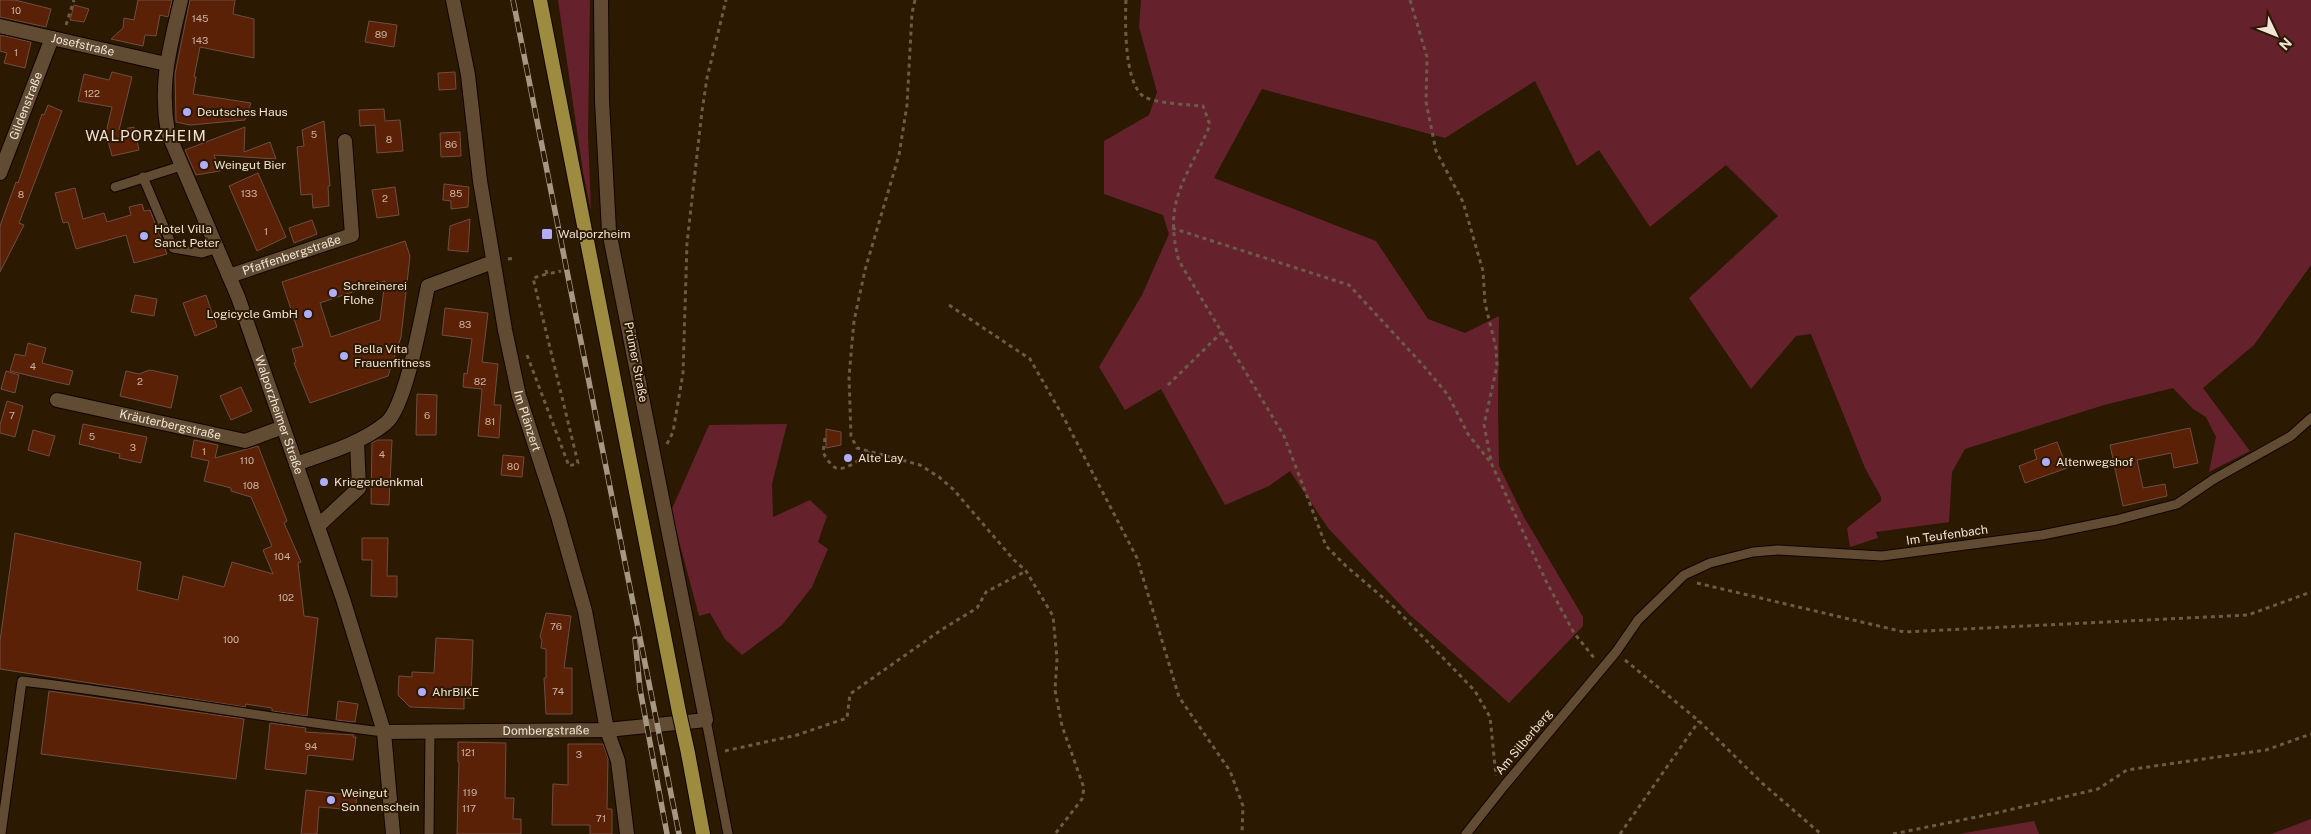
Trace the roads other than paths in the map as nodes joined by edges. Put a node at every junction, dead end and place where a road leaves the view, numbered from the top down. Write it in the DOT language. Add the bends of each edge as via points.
graph roads {
  1 [pos="181,0"];
  2 [pos="453,0"];
  3 [pos="540,0"];
  4 [pos="601,0"];
  5 [pos="0,26"];
  6 [pos="57,39"];
  7 [pos="166,64"];
  8 [pos="345,141"];
  9 [pos="181,166"];
  10 [pos="0,173"];
  11 [pos="143,177"];
  12 [pos="115,187"];
  13 [pos="217,248"];
  14 [pos="493,262"];
  15 [pos="229,276"];
  16 [pos="57,400"];
  17 [pos="2311,418"];
  18 [pos="284,427"];
  19 [pos="357,442"];
  20 [pos="296,464"];
  21 [pos="318,526"];
  22 [pos="1604,667"];
  23 [pos="706,720"];
  24 [pos="607,730"];
  25 [pos="384,732"];
  26 [pos="430,732"];
  27 [pos="1,834"];
  28 [pos="393,834"];
  29 [pos="429,834"];
  30 [pos="627,834"];
  31 [pos="703,834"];
  32 [pos="728,834"];
  33 [pos="1466,834"];
  1 -- 7 [label="street, Walporzheimer Straße"];
  2 -- 14 [label="street, Im Plänzert" via="468,76"];
  3 -- 31 [label="main road, bridge"];
  4 -- 23 [label="street, Prümer Straße" via="609,231"];
  5 -- 6 [label="street, Josefstraße"];
  6 -- 7 [label="street, Josefstraße"];
  6 -- 10 [label="street, Gildenstraße"];
  7 -- 9 [label="street, Walporzheimer Straße" via="163,107 168,133"];
  8 -- 15 [label="street, Pfaffenbergstraße" via="352,235"];
  9 -- 11 [label="lane"];
  9 -- 13 [label="street, Walporzheimer Straße"];
  11 -- 12 [label="lane"];
  11 -- 13 [label="lane" via="173,248 202,253"];
  13 -- 15 [label="street, Walporzheimer Straße"];
  14 -- 19 [label="street" via="428,286 400,402 388,422"];
  14 -- 24 [label="street, Im Plänzert" via="519,396 585,611"];
  15 -- 18 [label="street, Walporzheimer Straße"];
  16 -- 18 [label="street, Kräuterbergstraße" via="245,440"];
  17 -- 22 [label="lane, Im Teufenbach" via="2291,436 2214,479 2177,504 2116,520 2042,535 1882,556 1778,550 1753,552 1710,563 1684,576 1638,620"];
  18 -- 20 [label="street, Walporzheimer Straße"];
  19 -- 20 [label="street"];
  19 -- 21 [label="street" via="359,488"];
  20 -- 21 [label="street, Walporzheimer Straße"];
  21 -- 25 [label="street, Walporzheimer Straße"];
  22 -- 33 [label="lane, Am Silberberg"];
  23 -- 24 [label="street, Dombergstraße"];
  23 -- 32 [label="lane"];
  24 -- 26 [label="street, Dombergstraße"];
  24 -- 30 [label="street, Im Plänzert" via="618,761"];
  25 -- 26 [label="street, Dombergstraße"];
  25 -- 27 [label="lane" via="113,691 22,681"];
  25 -- 28 [label="street, Walporzheimer Straße"];
  26 -- 29 [label="lane"];
}
